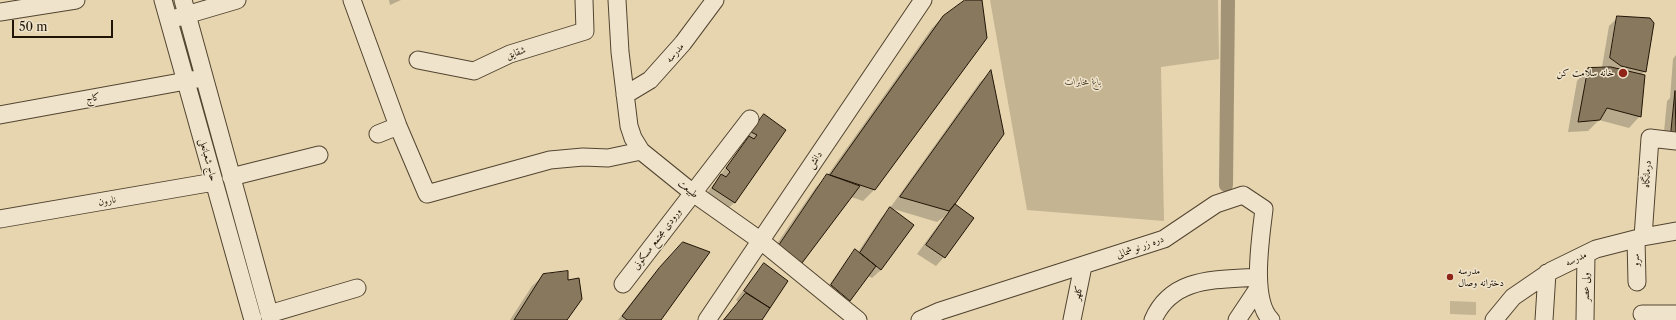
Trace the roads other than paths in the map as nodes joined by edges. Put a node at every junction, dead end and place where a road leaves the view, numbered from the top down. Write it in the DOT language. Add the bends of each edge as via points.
graph roads {
  1 [pos="76,0"];
  2 [pos="163,0"];
  3 [pos="237,0"];
  4 [pos="352,0"];
  5 [pos="584,0"];
  6 [pos="617,0"];
  7 [pos="715,0"];
  8 [pos="924,0"];
  9 [pos="185,7"];
  10 [pos="0,12"];
  11 [pos="169,20"];
  12 [pos="418,60"];
  13 [pos="204,77"];
  14 [pos="187,81"];
  15 [pos="625,95"];
  16 [pos="0,115"];
  17 [pos="750,119"];
  18 [pos="398,126"];
  19 [pos="378,134"];
  20 [pos="1676,141"];
  21 [pos="641,151"];
  22 [pos="319,155"];
  23 [pos="231,177"];
  24 [pos="214,182"];
  25 [pos="693,193"];
  26 [pos="0,219"];
  27 [pos="1676,231"];
  28 [pos="1639,238"];
  29 [pos="761,241"];
  30 [pos="1586,254"];
  31 [pos="1084,266"];
  32 [pos="1547,273"];
  33 [pos="1258,282"];
  34 [pos="1637,282"];
  35 [pos="623,284"];
  36 [pos="356,288"];
  37 [pos="1642,314"];
  38 [pos="1676,314"];
  39 [pos="270,317"];
  40 [pos="252,320"];
  41 [pos="707,320"];
  42 [pos="858,320"];
  43 [pos="920,320"];
  44 [pos="1072,320"];
  45 [pos="1153,320"];
  46 [pos="1237,320"];
  47 [pos="1271,320"];
  48 [pos="1494,320"];
  49 [pos="1544,320"];
  50 [pos="1586,320"];
  1 -- 10 [label="street"];
  2 -- 11 [label="street, حاج شعبانعلی"];
  3 -- 9 [label="street"];
  4 -- 18 [label="street"];
  5 -- 12 [label="street, شقایق" via="585,31 510,54 474,71"];
  6 -- 15 [label="street, طبیعت"];
  7 -- 15 [label="street, مدرسه" via="683,43 650,80"];
  8 -- 29 [label="street, دانش"];
  9 -- 11 [label="street"];
  9 -- 13 [label="street, حاج شعبانعلی"];
  11 -- 14 [label="street, حاج شعبانعلی"];
  13 -- 14 [label="street, کاج"];
  13 -- 23 [label="street, حاج شعبانعلی"];
  14 -- 16 [label="street, کاج"];
  14 -- 24 [label="street, حاج شعبانعلی"];
  15 -- 21 [label="street, طبیعت" via="632,138"];
  17 -- 25 [label="street, ورودی مجتمع مسکونی"];
  18 -- 19 [label="street"];
  18 -- 21 [label="street" via="427,194 550,160 608,158"];
  20 -- 28 [label="street, درمانگاه" via="1650,138"];
  21 -- 25 [label="street, طبیعت"];
  22 -- 23 [label="street"];
  23 -- 39 [label="street, حاج شعبانعلی"];
  24 -- 26 [label="street, نارون"];
  24 -- 40 [label="street, حاج شعبانعلی"];
  25 -- 29 [label="street, طبیعت"];
  25 -- 35 [label="street, ورودی مجتمع مسکونی"];
  27 -- 28 [label="street, مدرسه"];
  28 -- 30 [label="street, مدرسه"];
  28 -- 34 [label="street, سرو"];
  29 -- 41 [label="street, دانش"];
  29 -- 42 [label="street, طبیعت"];
  30 -- 32 [label="street, مدرسه"];
  30 -- 50 [label="street, ولی عصر"];
  31 -- 33 [label="street, دره زر نو شمالی" via="1164,239 1216,204 1243,195 1264,209 1258,255"];
  31 -- 43 [label="street, دره زر نو شمالی" via="940,311"];
  31 -- 44 [label="street, کلهر"];
  32 -- 48 [label="street, مدرسه" via="1513,297"];
  32 -- 49 [label="street"];
  33 -- 45 [label="street" via="1205,280 1180,288 1158,307"];
  33 -- 46 [label="street"];
  33 -- 47 [label="street, دره زر نو شمالی" via="1267,316"];
  36 -- 39 [label="street"];
  37 -- 38 [label="street"];
}
